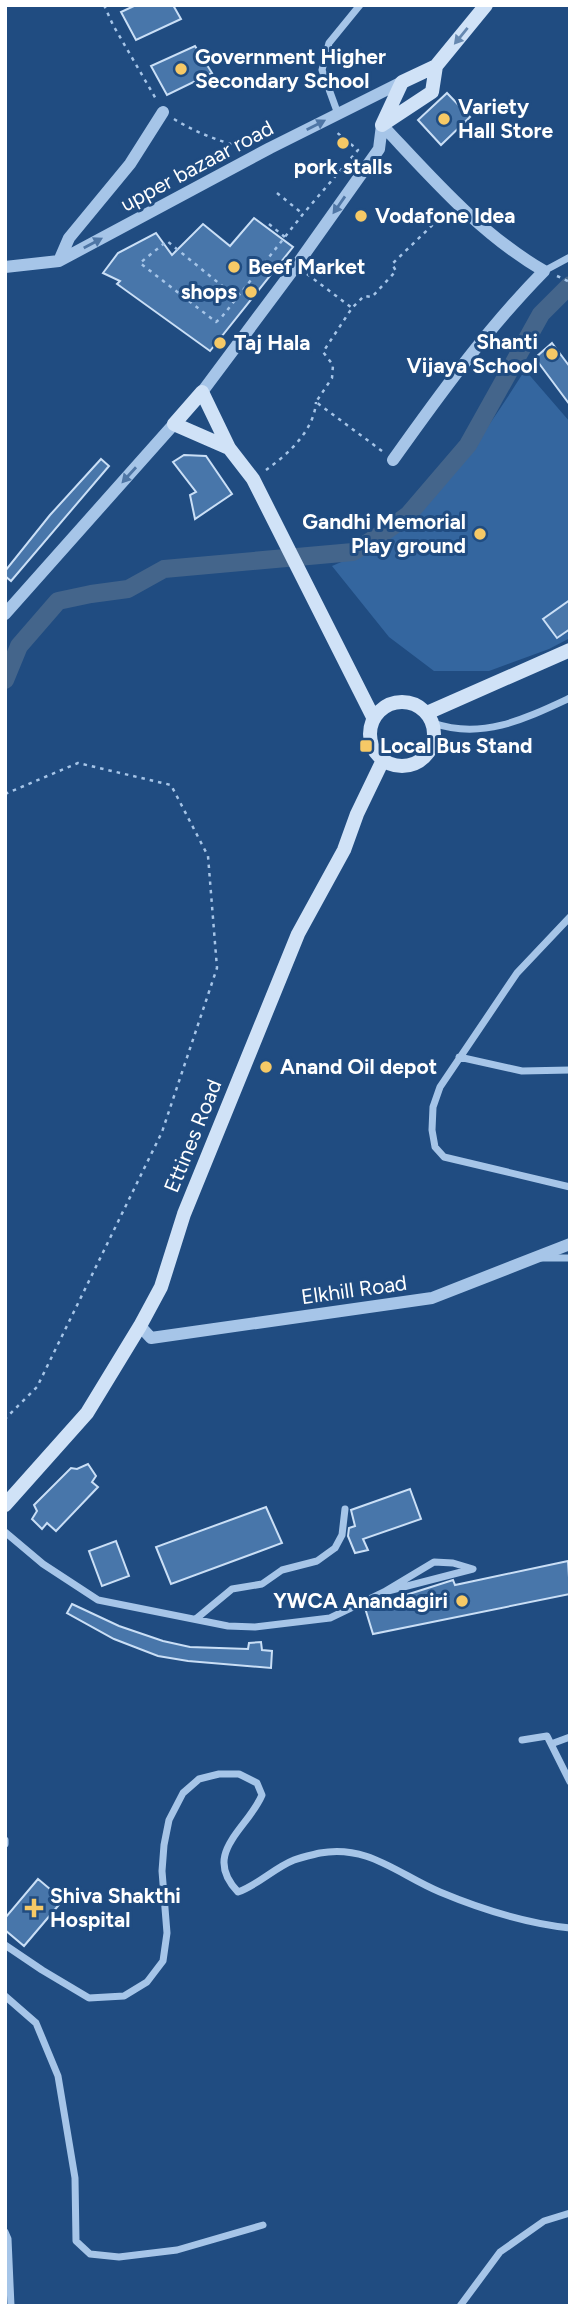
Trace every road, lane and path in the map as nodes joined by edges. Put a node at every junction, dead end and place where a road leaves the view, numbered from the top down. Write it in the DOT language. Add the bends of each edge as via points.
graph roads {
  1 [pos="104,5"];
  2 [pos="360,5"];
  3 [pos="486,5"];
  4 [pos="436,66"];
  5 [pos="402,82"];
  6 [pos="163,112"];
  7 [pos="338,114"];
  8 [pos="382,125"];
  9 [pos="334,130"];
  10 [pos="243,147"];
  11 [pos="277,193"];
  12 [pos="455,203"];
  13 [pos="303,214"];
  14 [pos="269,224"];
  15 [pos="286,238"];
  16 [pos="570,257"];
  17 [pos="59,261"];
  18 [pos="296,266"];
  19 [pos="5,267"];
  20 [pos="544,271"];
  21 [pos="237,298"];
  22 [pos="352,308"];
  23 [pos="202,392"];
  24 [pos="316,402"];
  25 [pos="174,424"];
  26 [pos="229,447"];
  27 [pos="393,460"];
  28 [pos="253,479"];
  29 [pos="5,614"];
  30 [pos="570,650"];
  31 [pos="570,698"];
  32 [pos="373,718"];
  33 [pos="430,718"];
  34 [pos="383,760"];
  35 [pos="5,794"];
  36 [pos="570,917"];
  37 [pos="459,1058"];
  38 [pos="570,1070"];
  39 [pos="570,1187"];
  40 [pos="570,1244"];
  41 [pos="535,1258"];
  42 [pos="570,1258"];
  43 [pos="140,1326"];
  44 [pos="5,1419"];
  45 [pos="5,1505"];
  46 [pos="345,1508"];
  47 [pos="5,1532"];
  48 [pos="384,1592"];
  49 [pos="197,1618"];
  50 [pos="570,1737"];
  51 [pos="522,1740"];
  52 [pos="551,1744"];
  53 [pos="570,1782"];
  54 [pos="570,1928"];
  55 [pos="5,1945"];
  56 [pos="5,1996"];
  57 [pos="570,2213"];
  58 [pos="263,2225"];
  59 [pos="5,2232"];
  60 [pos="11,2306"];
  61 [pos="460,2306"];
  1 -- 6 [label="path"];
  2 -- 7 [label="street" via="329,43 322,70"];
  3 -- 4 [label="main road, one-way"];
  4 -- 5 [label="main road"];
  4 -- 8 [label="main road" via="432,92"];
  5 -- 7 [label="street, upper bazaar road"];
  5 -- 8 [label="main road"];
  6 -- 10 [label="path" via="188,128"];
  6 -- 17 [label="street" via="130,164 69,238"];
  17 -- 7 [label="street, upper bazaar road, one-way"];
  8 -- 12 [label="street"];
  8 -- 18 [label="street, one-way" via="379,149"];
  9 -- 13 [label="path" via="358,150"];
  11 -- 13 [label="path"];
  12 -- 20 [label="street" via="515,254"];
  12 -- 22 [label="path" via="392,264 396,271 372,297 364,296"];
  13 -- 15 [label="path"];
  14 -- 15 [label="path"];
  15 -- 21 [label="path"];
  16 -- 20 [label="street"];
  17 -- 19 [label="street, upper bazaar road"];
  18 -- 22 [label="path"];
  18 -- 23 [label="street"];
  20 -- 27 [label="street" via="451,379"];
  21 -- 21 [label="path" via="167,241 140,263 216,322"];
  22 -- 24 [label="path" via="323,352 333,365 332,378"];
  23 -- 25 [label="main road"];
  23 -- 26 [label="main road"];
  24 -- 27 [label="path"];
  24 -- 28 [label="path" via="315,416 288,454"];
  25 -- 26 [label="main road"];
  25 -- 29 [label="street, one-way"];
  26 -- 28 [label="main road"];
  28 -- 32 [label="main road"];
  30 -- 33 [label="main road"];
  31 -- 33 [label="street" via="479,731 460,731"];
  32 -- 33 [label="main road" via="399,701 419,706"];
  32 -- 34 [label="main road" via="371,745"];
  33 -- 34 [label="main road" via="433,743 422,759 402,766"];
  34 -- 43 [label="main road, Ettines Road" via="344,850 298,934 184,1214 161,1287"];
  35 -- 44 [label="path" via="78,763 170,785 208,856 217,968 162,1132 37,1387"];
  36 -- 37 [label="street" via="517,972"];
  37 -- 38 [label="street" via="522,1071"];
  37 -- 39 [label="street" via="433,1107 435,1147 444,1157"];
  40 -- 41 [label="street, Elkhill Road"];
  41 -- 42 [label="street"];
  41 -- 43 [label="street, Elkhill Road" via="432,1297 151,1338"];
  43 -- 45 [label="main road, Ettines Road" via="88,1413"];
  46 -- 49 [label="street" via="342,1535 335,1548 317,1561 282,1570 262,1584 232,1590"];
  47 -- 49 [label="street" via="98,1600"];
  48 -- 48 [label="street" via="434,1562 472,1569"];
  48 -- 49 [label="street" via="330,1618 255,1627"];
  50 -- 52 [label="street"];
  51 -- 52 [label="street" via="547,1736"];
  52 -- 53 [label="street"];
  54 -- 55 [label="street" via="494,1913 437,1891 378,1859 348,1851 292,1861 238,1892 222,1867 234,1835 262,1795 257,1783 239,1774 219,1774 200,1779 183,1793 169,1820 162,1871 167,1933 163,1961 147,1982 124,1996 89,1997"];
  56 -- 58 [label="street" via="36,2023 58,2076 75,2178 76,2241 90,2255 118,2257 177,2250"];
  57 -- 61 [label="street" via="544,2221 500,2252"];
  59 -- 60 [label="street"];
}
